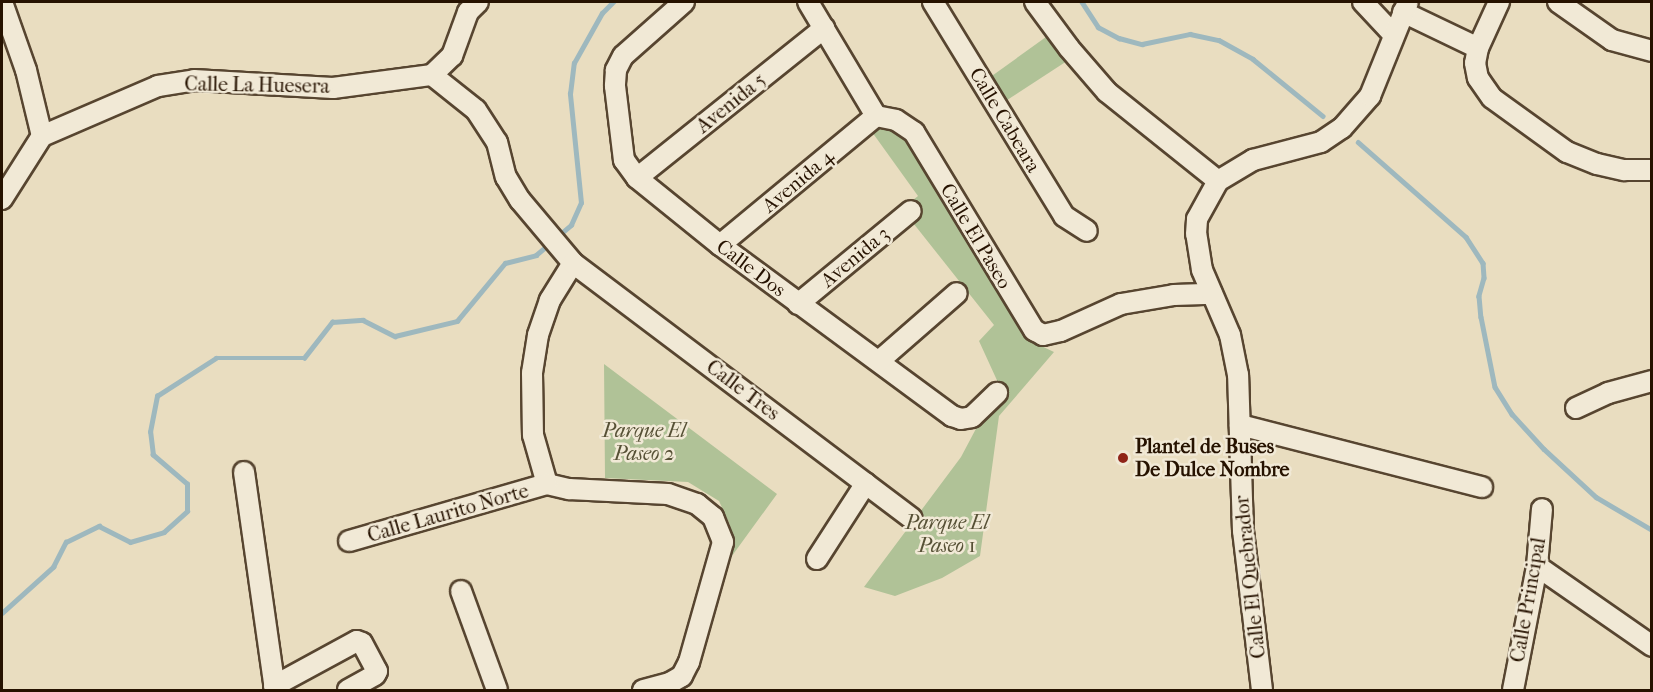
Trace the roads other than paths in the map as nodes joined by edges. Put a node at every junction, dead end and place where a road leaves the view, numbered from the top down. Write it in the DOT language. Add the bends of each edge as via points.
graph roads {
  1 [pos="2,2"];
  2 [pos="478,2"];
  3 [pos="684,2"];
  4 [pos="807,2"];
  5 [pos="933,2"];
  6 [pos="1035,2"];
  7 [pos="1362,2"];
  8 [pos="1499,2"];
  9 [pos="1558,2"];
  10 [pos="1406,7"];
  11 [pos="824,28"];
  12 [pos="1393,34"];
  13 [pos="1478,48"];
  14 [pos="1652,51"];
  15 [pos="432,75"];
  16 [pos="876,116"];
  17 [pos="42,136"];
  18 [pos="1652,170"];
  19 [pos="637,178"];
  20 [pos="1218,181"];
  21 [pos="2,199"];
  22 [pos="911,211"];
  23 [pos="1087,231"];
  24 [pos="720,245"];
  25 [pos="573,263"];
  26 [pos="957,293"];
  27 [pos="1212,294"];
  28 [pos="798,304"];
  29 [pos="879,361"];
  30 [pos="1652,381"];
  31 [pos="997,393"];
  32 [pos="1576,408"];
  33 [pos="1240,425"];
  34 [pos="244,472"];
  35 [pos="866,483"];
  36 [pos="547,484"];
  37 [pos="1482,487"];
  38 [pos="1542,509"];
  39 [pos="912,518"];
  40 [pos="349,541"];
  41 [pos="817,559"];
  42 [pos="1537,566"];
  43 [pos="461,591"];
  44 [pos="1652,646"];
  45 [pos="274,688"];
  46 [pos="348,690"];
  47 [pos="497,690"];
  48 [pos="643,690"];
  49 [pos="1262,690"];
  50 [pos="1513,690"];
  1 -- 17 [label="street" via="26,70"];
  2 -- 15 [label="street" via="468,12 452,56"];
  3 -- 19 [label="street, Calle Dos" via="623,56 616,70 624,160"];
  4 -- 11 [label="street"];
  5 -- 23 [label="street, Calle Cabeara" via="1064,216"];
  6 -- 20 [label="street" via="1107,92"];
  7 -- 12 [label="street"];
  8 -- 13 [label="street"];
  9 -- 14 [label="street" via="1612,40"];
  10 -- 12 [label="street, Calle El Quebrador"];
  10 -- 13 [label="street"];
  11 -- 16 [label="street"];
  11 -- 19 [label="street, Avenida 5"];
  12 -- 20 [label="street, Calle El Quebrador" via="1370,96 1342,128 1321,142 1253,160"];
  13 -- 18 [label="street" via="1478,78 1492,98 1567,152 1624,170"];
  15 -- 17 [label="street, Calle La Huesera" via="333,88 194,80 158,86"];
  15 -- 25 [label="street, Calle Tres" via="476,110 497,142 506,177 538,224"];
  16 -- 24 [label="street, Avenida 4"];
  16 -- 27 [label="street, Calle El Paseo" via="896,120 914,132 1034,330 1043,335 1122,304 1174,295"];
  17 -- 21 [label="street"];
  19 -- 24 [label="street, Calle Dos"];
  20 -- 27 [label="street, Calle El Quebrador" via="1200,209 1197,226 1202,270"];
  22 -- 28 [label="street, Avenida 3"];
  24 -- 28 [label="street, Calle Dos"];
  25 -- 35 [label="street, Calle Tres"];
  25 -- 36 [label="street" via="550,300 538,335 532,373 533,435"];
  26 -- 29 [label="street"];
  27 -- 33 [label="street, Calle El Quebrador" via="1230,335 1238,375"];
  28 -- 29 [label="street, Calle Dos"];
  29 -- 31 [label="street, Calle Dos" via="961,419 972,417"];
  30 -- 32 [label="street" via="1608,393"];
  33 -- 37 [label="street"];
  33 -- 49 [label="street, Calle El Quebrador" via="1242,531"];
  34 -- 45 [label="street"];
  35 -- 39 [label="street, Calle Tres"];
  35 -- 41 [label="street"];
  36 -- 40 [label="street, Calle Laurito Norte"];
  36 -- 48 [label="street" via="569,489 668,494 697,504 713,516 723,542 689,662 682,676"];
  38 -- 42 [label="street, Calle Principal"];
  42 -- 44 [label="street"];
  42 -- 50 [label="street, Calle Principal"];
  43 -- 47 [label="street"];
  45 -- 46 [label="street" via="357,641 362,642 377,671"];
}
